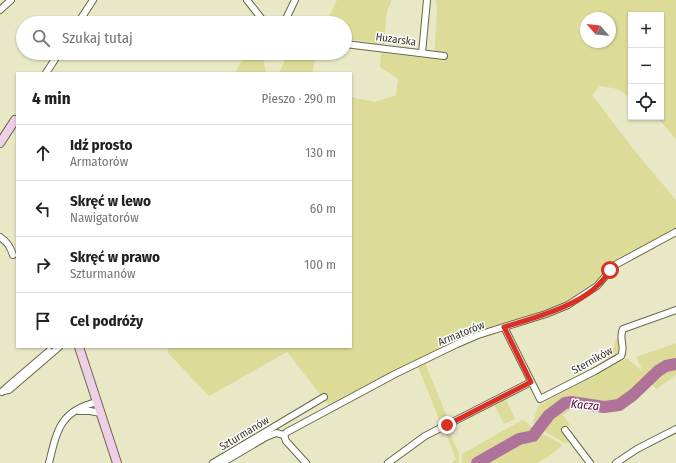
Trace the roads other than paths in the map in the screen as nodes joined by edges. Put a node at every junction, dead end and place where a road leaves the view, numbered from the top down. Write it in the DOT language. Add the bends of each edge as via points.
graph roads {
  1 [pos="11,0"];
  2 [pos="93,0"];
  3 [pos="246,0"];
  4 [pos="295,0"];
  5 [pos="427,0"];
  6 [pos="0,10"];
  7 [pos="83,16"];
  8 [pos="259,16"];
  9 [pos="287,16"];
  10 [pos="352,45"];
  11 [pos="422,53"];
  12 [pos="444,56"];
  13 [pos="54,60"];
  14 [pos="47,72"];
  15 [pos="16,119"];
  16 [pos="0,143"];
  17 [pos="676,232"];
  18 [pos="0,237"];
  19 [pos="13,255"];
  20 [pos="676,310"];
  21 [pos="504,327"];
  22 [pos="52,348"];
  23 [pos="58,348"];
  24 [pos="79,348"];
  25 [pos="531,382"];
  26 [pos="2,392"];
  27 [pos="324,398"];
  28 [pos="97,402"];
  29 [pos="73,412"];
  30 [pos="101,413"];
  31 [pos="286,419"];
  32 [pos="292,429"];
  33 [pos="676,429"];
  34 [pos="566,430"];
  35 [pos="284,435"];
  36 [pos="49,463"];
  37 [pos="117,463"];
  38 [pos="213,463"];
  39 [pos="222,463"];
  40 [pos="306,463"];
  41 [pos="388,463"];
  42 [pos="590,463"];
  43 [pos="616,463"];
  1 -- 6 [label="street"];
  2 -- 7 [label="street"];
  3 -- 8 [label="street"];
  4 -- 9 [label="street"];
  5 -- 11 [label="street"];
  10 -- 11 [label="street, Huzarska"];
  11 -- 12 [label="street, Huzarska"];
  13 -- 14 [label="street"];
  15 -- 16 [label="street"];
  17 -- 21 [label="street, Armatorów" via="615,264 597,286 568,305"];
  18 -- 19 [label="street" via="10,246"];
  20 -- 25 [label="street, Sterników" via="623,329 621,334 624,347 621,356 540,399"];
  21 -- 25 [label="street"];
  21 -- 32 [label="street, Armatorów" via="457,344"];
  22 -- 26 [label="street"];
  23 -- 26 [label="street" via="9,390"];
  24 -- 28 [label="street"];
  25 -- 41 [label="street" via="425,436"];
  27 -- 31 [label="street"];
  28 -- 29 [label="street"];
  28 -- 30 [label="street"];
  29 -- 30 [label="street"];
  29 -- 36 [label="street" via="58,429"];
  30 -- 37 [label="street"];
  31 -- 32 [label="street"];
  31 -- 38 [label="street, Szturmanów"];
  32 -- 35 [label="street, Armatorów"];
  33 -- 43 [label="street"];
  34 -- 42 [label="street"];
  35 -- 39 [label="street, Szturmanów" via="276,433 266,437"];
  35 -- 40 [label="street" via="286,441"];
}
